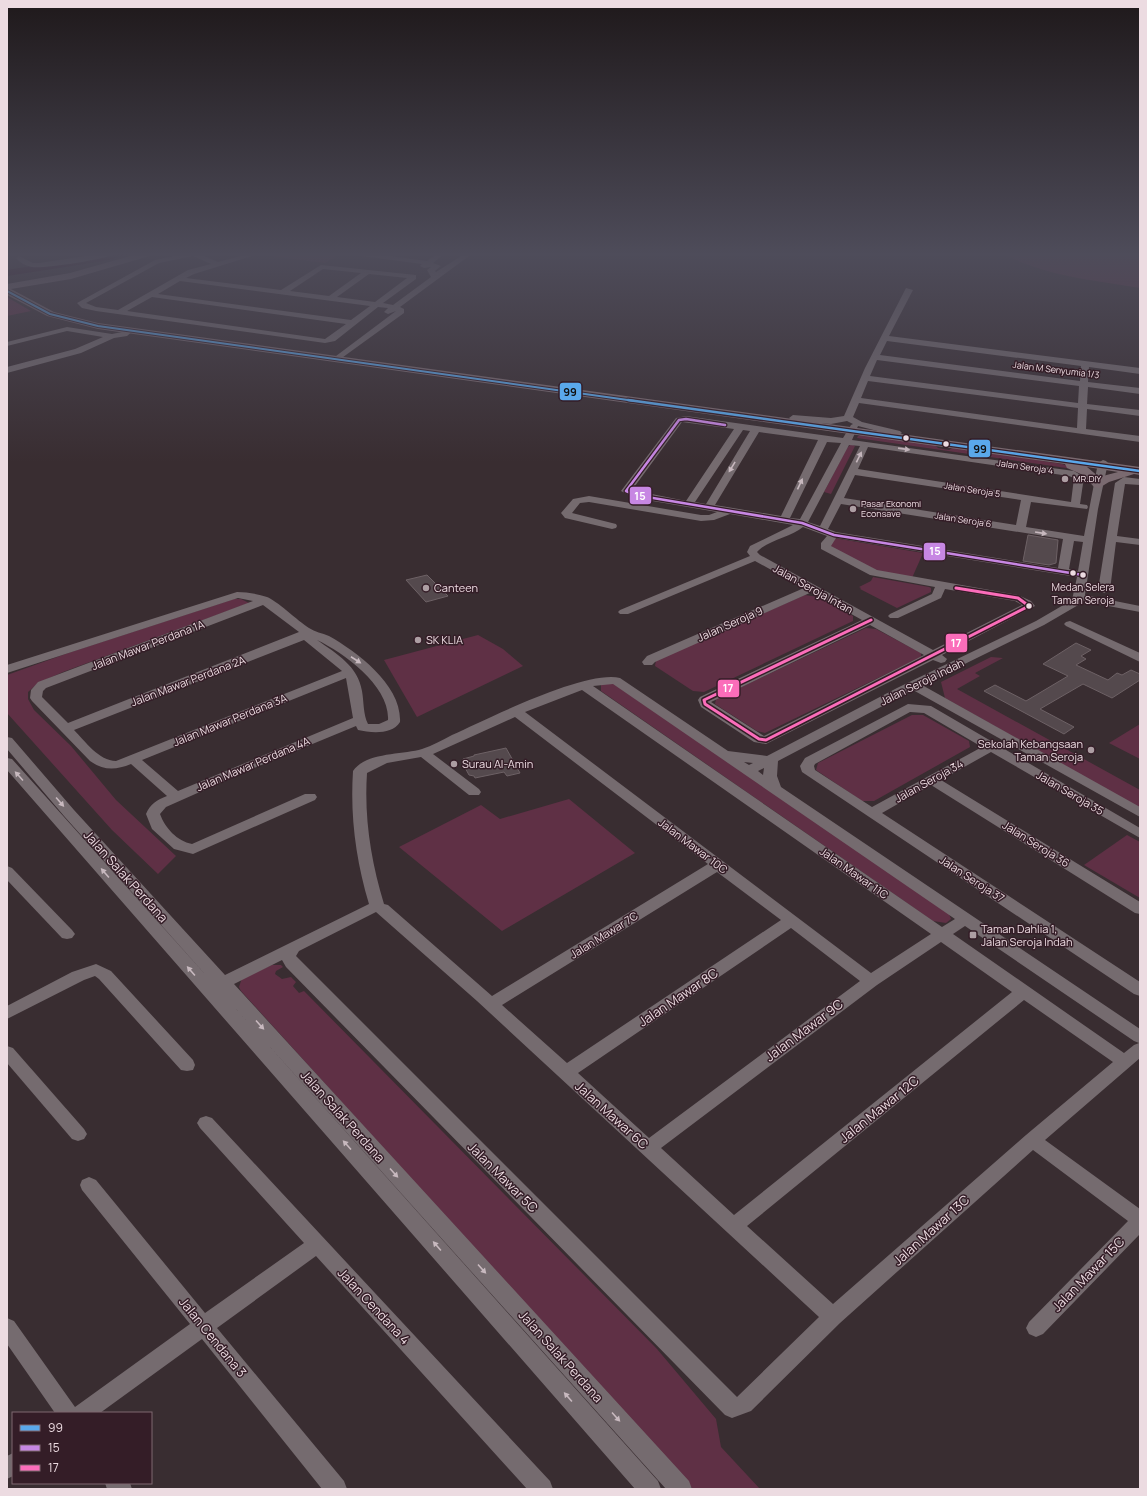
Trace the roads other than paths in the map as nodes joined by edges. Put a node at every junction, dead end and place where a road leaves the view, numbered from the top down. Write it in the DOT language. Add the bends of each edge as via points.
graph roads {
  1 [pos="82,323"];
  2 [pos="114,323"];
  3 [pos="195,323"];
  4 [pos="353,323"];
  5 [pos="384,323"];
  6 [pos="892,323"];
  7 [pos="130,330"];
  8 [pos="112,336"];
  9 [pos="884,338"];
  10 [pos="7,344"];
  11 [pos="337,355"];
  12 [pos="875,357"];
  13 [pos="1085,364"];
  14 [pos="7,370"];
  15 [pos="1140,371"];
  16 [pos="506,377"];
  17 [pos="865,378"];
  18 [pos="554,384"];
  19 [pos="1084,384"];
  20 [pos="1140,391"];
  21 [pos="855,400"];
  22 [pos="1082,406"];
  23 [pos="1140,413"];
  24 [pos="740,427"];
  25 [pos="850,429"];
  26 [pos="1081,430"];
  27 [pos="754,431"];
  28 [pos="824,438"];
  29 [pos="1140,439"];
  30 [pos="866,443"];
  31 [pos="1051,459"];
  32 [pos="1103,465"];
  33 [pos="1140,468"];
  34 [pos="852,471"];
  35 [pos="1140,472"];
  36 [pos="1140,482"];
  37 [pos="1099,484"];
  38 [pos="1027,498"];
  39 [pos="837,500"];
  40 [pos="689,504"];
  41 [pos="1075,506"];
  42 [pos="708,508"];
  43 [pos="1093,508"];
  44 [pos="728,511"];
  45 [pos="784,520"];
  46 [pos="802,523"];
  47 [pos="612,526"];
  48 [pos="1020,529"];
  49 [pos="823,530"];
  50 [pos="834,535"];
  51 [pos="1069,537"];
  52 [pos="1111,538"];
  53 [pos="1089,540"];
  54 [pos="1140,542"];
  55 [pos="756,557"];
  56 [pos="1063,572"];
  57 [pos="1083,575"];
  58 [pos="941,585"];
  59 [pos="812,588"];
  60 [pos="1104,590"];
  61 [pos="1079,598"];
  62 [pos="265,600"];
  63 [pos="1140,609"];
  64 [pos="624,612"];
  65 [pos="894,616"];
  66 [pos="871,620"];
  67 [pos="1070,624"];
  68 [pos="307,632"];
  69 [pos="935,656"];
  70 [pos="1140,658"];
  71 [pos="648,662"];
  72 [pos="954,666"];
  73 [pos="7,669"];
  74 [pos="350,672"];
  75 [pos="583,685"];
  76 [pos="913,685"];
  77 [pos="515,711"];
  78 [pos="359,720"];
  79 [pos="68,728"];
  80 [pos="1007,738"];
  81 [pos="7,741"];
  82 [pos="991,747"];
  83 [pos="720,752"];
  84 [pos="424,753"];
  85 [pos="133,759"];
  86 [pos="771,760"];
  87 [pos="7,762"];
  88 [pos="807,766"];
  89 [pos="748,772"];
  90 [pos="932,780"];
  91 [pos="776,790"];
  92 [pos="474,792"];
  93 [pos="176,797"];
  94 [pos="310,797"];
  95 [pos="872,813"];
  96 [pos="1140,813"];
  97 [pos="1140,834"];
  98 [pos="718,865"];
  99 [pos="7,871"];
  100 [pos="1140,909"];
  101 [pos="383,911"];
  102 [pos="964,919"];
  103 [pos="791,921"];
  104 [pos="68,934"];
  105 [pos="941,934"];
  106 [pos="292,950"];
  107 [pos="871,981"];
  108 [pos="223,983"];
  109 [pos="1140,989"];
  110 [pos="209,990"];
  111 [pos="1023,992"];
  112 [pos="490,1004"];
  113 [pos="7,1013"];
  114 [pos="1140,1037"];
  115 [pos="1140,1049"];
  116 [pos="7,1052"];
  117 [pos="1125,1062"];
  118 [pos="187,1065"];
  119 [pos="565,1072"];
  120 [pos="206,1123"];
  121 [pos="78,1134"];
  122 [pos="1032,1140"];
  123 [pos="648,1148"];
  124 [pos="90,1185"];
  125 [pos="1140,1220"];
  126 [pos="734,1226"];
  127 [pos="318,1244"];
  128 [pos="833,1317"];
  129 [pos="204,1326"];
  130 [pos="7,1327"];
  131 [pos="1036,1328"];
  132 [pos="725,1403"];
  133 [pos="66,1412"];
  134 [pos="84,1412"];
  135 [pos="336,1489"];
  136 [pos="542,1489"];
  137 [pos="650,1489"];
  138 [pos="681,1489"];
  1 -- 7 [label="main road"];
  2 -- 11 [label="main road"];
  3 -- 4 [label="street" via="321,341 332,339"];
  5 -- 11 [label="street"];
  6 -- 9 [label="street"];
  7 -- 8 [label="street"];
  7 -- 11 [label="main road"];
  8 -- 10 [label="street" via="57,331"];
  8 -- 14 [label="street" via="90,347"];
  9 -- 12 [label="street"];
  9 -- 13 [label="street"];
  11 -- 16 [label="main road"];
  11 -- 25 [label="main road"];
  12 -- 17 [label="street"];
  12 -- 19 [label="street, Jalan M Senyumia 1/3"];
  13 -- 15 [label="street"];
  13 -- 19 [label="street"];
  16 -- 18 [label="main road"];
  16 -- 18 [label="main road" via="534,374"];
  17 -- 21 [label="street"];
  17 -- 22 [label="street"];
  18 -- 25 [label="main road" via="792,418"];
  19 -- 20 [label="street, Jalan M Senyumia 1/3"];
  19 -- 22 [label="street"];
  21 -- 25 [label="street"];
  21 -- 26 [label="street"];
  22 -- 23 [label="street"];
  22 -- 26 [label="street"];
  24 -- 27 [label="street, Jalan Seroja 4"];
  24 -- 40 [label="street"];
  24 -- 40 [label="street, Jalan Seroja 4" via="679,420 626,491 635,495"];
  25 -- 28 [label="street, Jalan Seroja 4"];
  25 -- 30 [label="street, Jalan Seroja 4"];
  25 -- 31 [label="main road"];
  25 -- 32 [label="main road" via="897,433"];
  25 -- 46 [label="street" via="808,516"];
  26 -- 29 [label="street"];
  27 -- 28 [label="street, Jalan Seroja 4"];
  27 -- 42 [label="street, one-way"];
  45 -- 28 [label="street, one-way"];
  34 -- 30 [label="street, one-way"];
  30 -- 41 [label="street, Jalan Seroja 4, one-way" via="1071,473 1079,477"];
  31 -- 32 [label="main road"];
  31 -- 37 [label="main road" via="1081,469"];
  32 -- 33 [label="main road"];
  32 -- 35 [label="main road"];
  32 -- 37 [label="street"];
  34 -- 38 [label="street, Jalan Seroja 5"];
  34 -- 39 [label="street"];
  35 -- 37 [label="main road" via="1121,473"];
  36 -- 52 [label="street" via="1124,480 1120,483"];
  37 -- 43 [label="street"];
  38 -- 41 [label="street, Jalan Seroja 5"];
  38 -- 48 [label="street"];
  39 -- 48 [label="street, Jalan Seroja 6"];
  39 -- 49 [label="street"];
  40 -- 42 [label="street"];
  41 -- 43 [label="street, Jalan Seroja 5"];
  42 -- 44 [label="street"];
  43 -- 53 [label="street"];
  44 -- 45 [label="street"];
  44 -- 47 [label="street" via="710,518 701,518 589,499 577,501 566,513 569,516"];
  45 -- 46 [label="street"];
  46 -- 49 [label="street"];
  46 -- 55 [label="street" via="793,530 754,548 752,552"];
  48 -- 51 [label="street, Jalan Seroja 6, one-way"];
  49 -- 50 [label="street"];
  50 -- 56 [label="street"];
  50 -- 58 [label="street" via="825,547 874,573"];
  51 -- 53 [label="street, Jalan Seroja 6"];
  51 -- 56 [label="street"];
  52 -- 54 [label="street"];
  52 -- 60 [label="street"];
  53 -- 57 [label="street"];
  55 -- 59 [label="street, Jalan Seroja Intan"];
  55 -- 64 [label="street"];
  56 -- 57 [label="street"];
  57 -- 61 [label="street"];
  58 -- 65 [label="street" via="937,596"];
  58 -- 69 [label="street" via="1018,598 1029,606"];
  59 -- 66 [label="street, Jalan Seroja Intan"];
  59 -- 71 [label="street, Jalan Seroja 9"];
  61 -- 63 [label="street"];
  61 -- 72 [label="street, Jalan Seroja Indah" via="1050,618"];
  62 -- 68 [label="street"];
  62 -- 73 [label="street" via="237,595"];
  62 -- 79 [label="street, Jalan Mawar Perdana 1A" via="42,686 37,690 36,698"];
  66 -- 69 [label="street, Jalan Seroja Intan"];
  66 -- 69 [label="street" via="704,700 705,704 759,739 766,740"];
  67 -- 70 [label="street"];
  68 -- 74 [label="street" via="309,639"];
  68 -- 78 [label="street, one-way" via="324,638 365,666 393,706 394,722 388,726 374,730 363,727"];
  68 -- 79 [label="street, Jalan Mawar Perdana 2A" via="298,638"];
  69 -- 72 [label="street, Jalan Seroja Intan"];
  72 -- 76 [label="street, Jalan Seroja Indah"];
  74 -- 78 [label="street"];
  74 -- 85 [label="street, Jalan Mawar Perdana 3A"];
  75 -- 77 [label="street"];
  75 -- 83 [label="street" via="601,680 616,681"];
  75 -- 105 [label="street, Jalan Mawar 11C"];
  76 -- 80 [label="street"];
  76 -- 86 [label="street, Jalan Seroja Indah"];
  77 -- 84 [label="street"];
  77 -- 98 [label="street, Jalan Mawar 10C"];
  78 -- 93 [label="street, Jalan Mawar Perdana 4A"];
  79 -- 85 [label="street, Jalan Mawar Perdana 3A" via="102,764 118,766"];
  80 -- 82 [label="street, Jalan Seroja 34"];
  80 -- 96 [label="street"];
  81 -- 108 [label="street, Jalan Salak Perdana, one-way" via="68,813"];
  82 -- 88 [label="street, Jalan Seroja 35" via="927,709 917,707 908,708 810,761"];
  82 -- 90 [label="street, Jalan Seroja 34"];
  82 -- 97 [label="street, Jalan Seroja 35"];
  83 -- 86 [label="street" via="751,760"];
  83 -- 89 [label="street"];
  84 -- 92 [label="street"];
  84 -- 101 [label="street" via="403,755 367,765 360,770 358,804 367,873"];
  85 -- 93 [label="street"];
  86 -- 89 [label="street, Jalan Seroja Indah"];
  86 -- 91 [label="street" via="770,776"];
  110 -- 87 [label="street, Jalan Salak Perdana, one-way"];
  88 -- 95 [label="street, Jalan Seroja 37" via="809,772"];
  89 -- 91 [label="street"];
  90 -- 95 [label="street, Jalan Seroja 34"];
  90 -- 100 [label="street, Jalan Seroja 36"];
  91 -- 102 [label="street"];
  93 -- 94 [label="street, Jalan Mawar Perdana 4A" via="160,804 153,814 157,826 179,846 193,849"];
  95 -- 109 [label="street, Jalan Seroja 37"];
  98 -- 103 [label="street, Jalan Mawar 10C"];
  98 -- 112 [label="street, Jalan Mawar 7C"];
  99 -- 104 [label="street"];
  101 -- 106 [label="street" via="369,909"];
  101 -- 112 [label="street, Jalan Mawar 6C"];
  102 -- 105 [label="street, Jalan Mawar 9C"];
  102 -- 114 [label="street"];
  103 -- 107 [label="street, Jalan Mawar 10C"];
  103 -- 119 [label="street, Jalan Mawar 8C"];
  105 -- 107 [label="street, Jalan Mawar 9C"];
  105 -- 111 [label="street, Jalan Mawar 11C"];
  106 -- 108 [label="street"];
  106 -- 132 [label="street, Jalan Mawar 5C" via="288,956 292,963"];
  107 -- 123 [label="street, Jalan Mawar 9C"];
  108 -- 110 [label="street"];
  108 -- 138 [label="street, Jalan Salak Perdana, one-way"];
  137 -- 110 [label="street, Jalan Salak Perdana, one-way"];
  111 -- 117 [label="street, Jalan Mawar 11C"];
  111 -- 126 [label="street, Jalan Mawar 12C"];
  112 -- 119 [label="street, Jalan Mawar 6C"];
  113 -- 118 [label="street" via="78,976 96,970 105,974"];
  115 -- 117 [label="street, Jalan Mawar 13C"];
  116 -- 121 [label="street"];
  117 -- 122 [label="street, Jalan Mawar 13C"];
  119 -- 123 [label="street, Jalan Mawar 6C"];
  120 -- 127 [label="street, Jalan Cendana 4"];
  122 -- 125 [label="street"];
  122 -- 128 [label="street, Jalan Mawar 13C"];
  123 -- 126 [label="street, Jalan Mawar 6C"];
  124 -- 129 [label="street, Jalan Cendana 3"];
  125 -- 131 [label="street, Jalan Mawar 15C"];
  126 -- 128 [label="street, Jalan Mawar 6C"];
  127 -- 129 [label="street"];
  127 -- 136 [label="street, Jalan Cendana 4"];
  128 -- 132 [label="street, Jalan Mawar 13C" via="744,1404 732,1408"];
  129 -- 134 [label="street"];
  129 -- 135 [label="street, Jalan Cendana 3"];
  130 -- 133 [label="street"];
}
